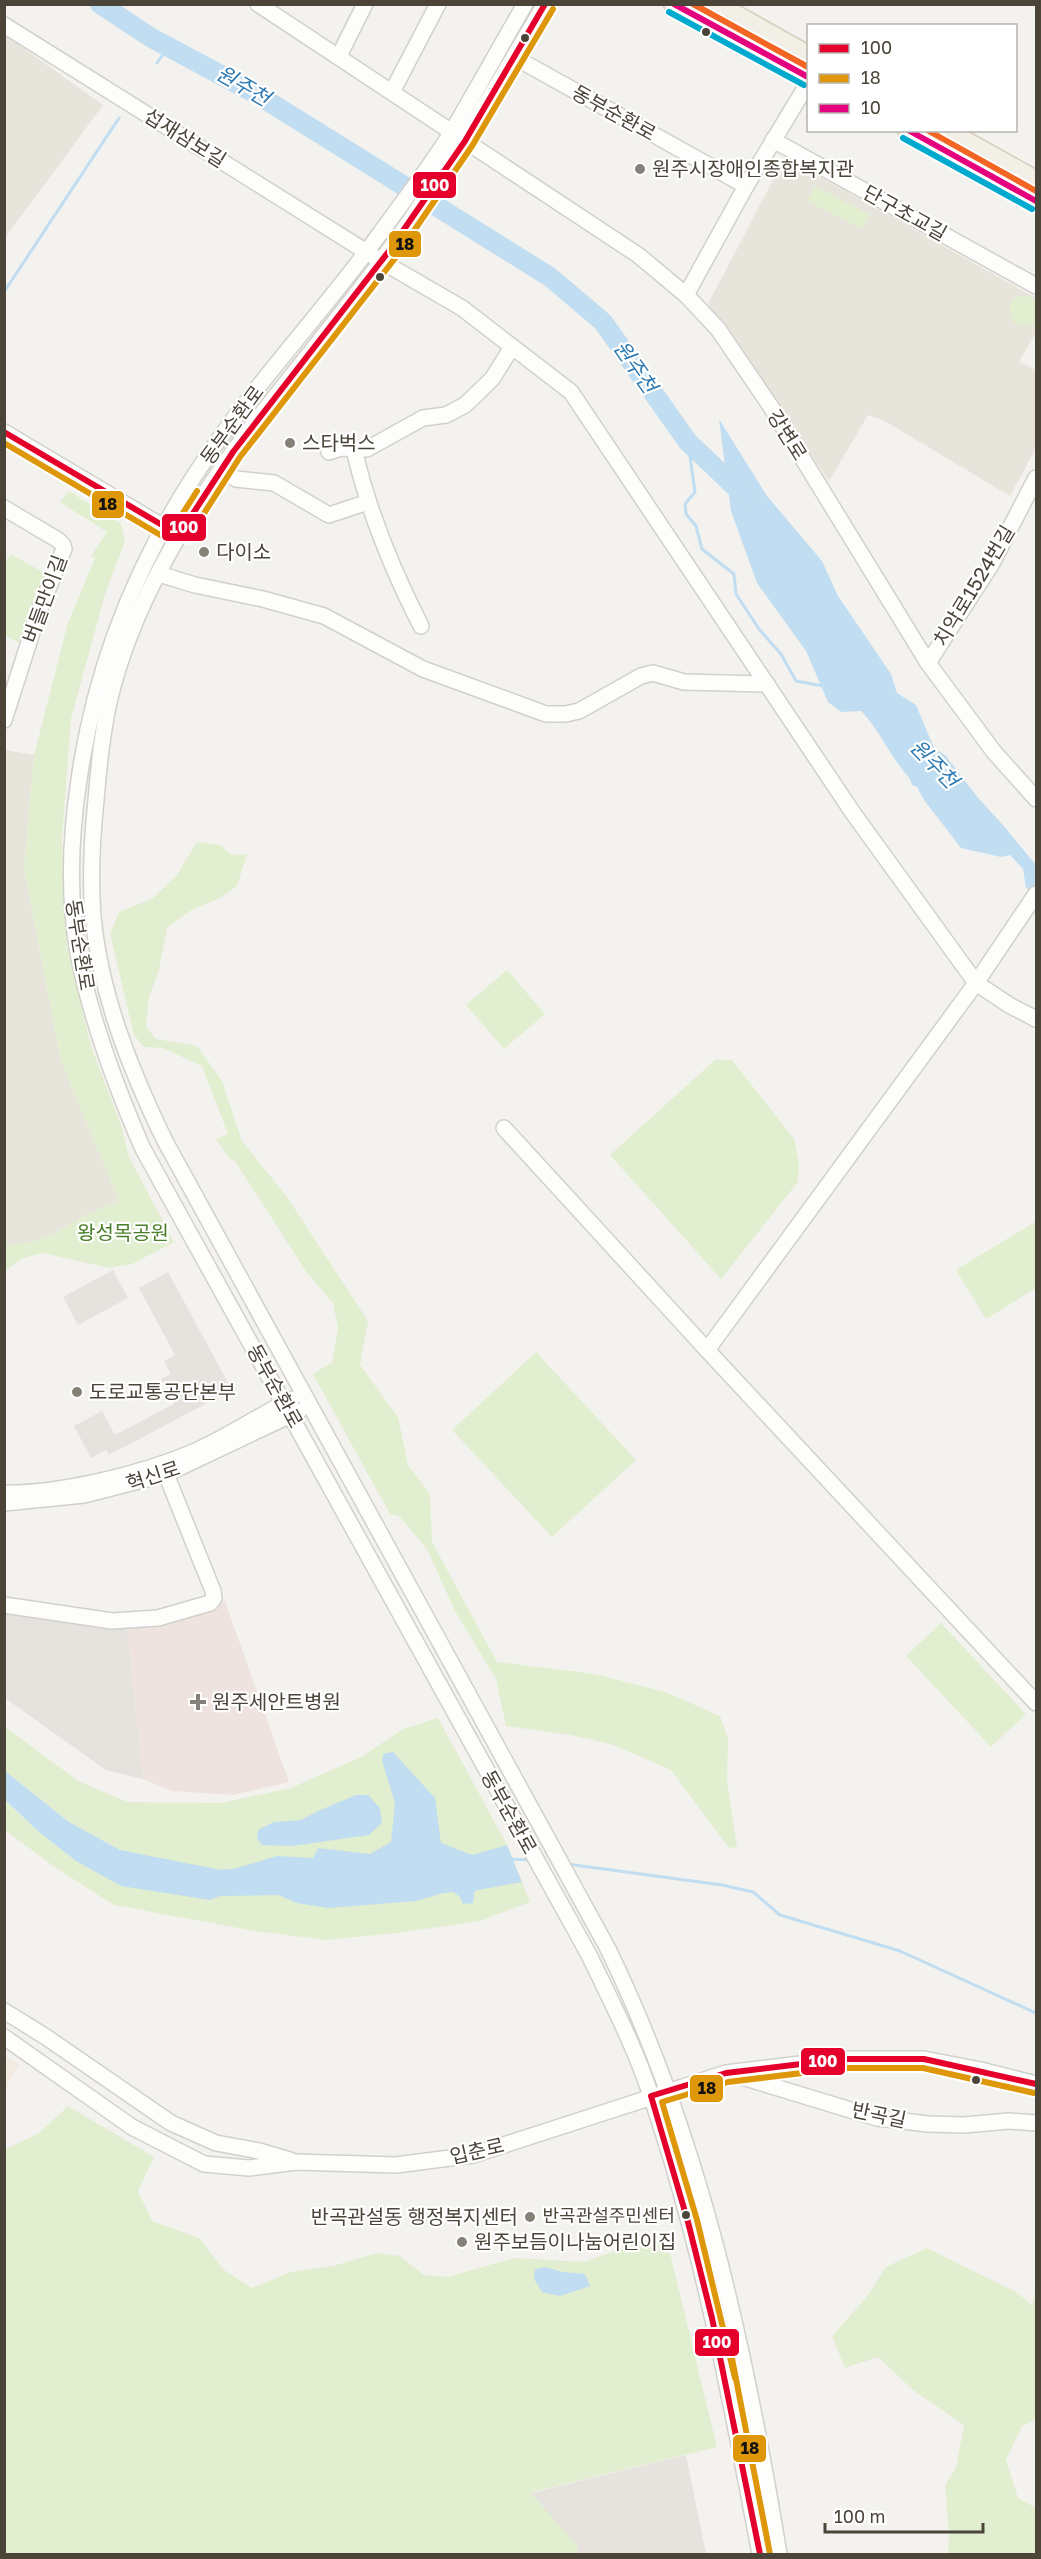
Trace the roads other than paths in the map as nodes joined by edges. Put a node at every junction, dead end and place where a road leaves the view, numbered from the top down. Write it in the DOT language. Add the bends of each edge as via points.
graph roads {
  1 [pos="258,4"];
  2 [pos="365,4"];
  3 [pos="438,4"];
  4 [pos="545,4"];
  5 [pos="673,4"];
  6 [pos="717,4"];
  7 [pos="521,6"];
  8 [pos="4,25"];
  9 [pos="807,54"];
  10 [pos="339,56"];
  11 [pos="514,57"];
  12 [pos="807,76"];
  13 [pos="807,85"];
  14 [pos="392,92"];
  15 [pos="911,132"];
  16 [pos="950,132"];
  17 [pos="456,140"];
  18 [pos="773,140"];
  19 [pos="1036,180"];
  20 [pos="746,186"];
  21 [pos="1036,201"];
  22 [pos="370,246"];
  23 [pos="385,256"];
  24 [pos="1036,286"];
  25 [pos="686,296"];
  26 [pos="512,347"];
  27 [pos="4,432"];
  28 [pos="354,449"];
  29 [pos="330,452"];
  30 [pos="222,470"];
  31 [pos="1036,478"];
  32 [pos="368,502"];
  33 [pos="4,508"];
  34 [pos="164,527"];
  35 [pos="179,535"];
  36 [pos="159,574"];
  37 [pos="421,626"];
  38 [pos="928,663"];
  39 [pos="11,677"];
  40 [pos="767,684"];
  41 [pos="4,720"];
  42 [pos="1036,800"];
  43 [pos="1036,894"];
  44 [pos="979,977"];
  45 [pos="1036,1019"];
  46 [pos="504,1128"];
  47 [pos="707,1350"];
  48 [pos="307,1399"];
  49 [pos="287,1409"];
  50 [pos="166,1474"];
  51 [pos="4,1493"];
  52 [pos="4,1503"];
  53 [pos="4,1605"];
  54 [pos="1036,1703"];
  55 [pos="4,2011"];
  56 [pos="4,2037"];
  57 [pos="726,2073"];
  58 [pos="1036,2084"];
  59 [pos="669,2090"];
  60 [pos="651,2096"];
  61 [pos="1036,2123"];
  62 [pos="296,2162"];
  63 [pos="746,2376"];
  64 [pos="726,2380"];
  65 [pos="760,2554"];
  66 [pos="779,2554"];
  1 -- 10 [label="street, 강변로"];
  2 -- 10 [label="street"];
  3 -- 14 [label="street"];
  4 -- 11 [label="street"];
  5 -- 12 [label="main road"];
  6 -- 9 [label="main road"];
  7 -- 17 [label="street"];
  8 -- 22 [label="street, 섭재삼보길"];
  10 -- 14 [label="street, 강변로"];
  11 -- 17 [label="street"];
  11 -- 20 [label="street, 동부순환로"];
  13 -- 18 [label="street"];
  14 -- 17 [label="street, 강변로"];
  15 -- 21 [label="main road"];
  16 -- 19 [label="main road"];
  17 -- 22 [label="street, 동부순환로"];
  17 -- 23 [label="street, 동부순환로"];
  17 -- 25 [label="street, 강변로" via="638,255"];
  18 -- 20 [label="street"];
  18 -- 24 [label="street, 단구초교길"];
  20 -- 25 [label="street"];
  22 -- 23 [label="street, 섭재삼보길"];
  22 -- 34 [label="street, 동부순환로" via="213,448"];
  23 -- 26 [label="street, 섭재삼보길"];
  23 -- 30 [label="street, 동부순환로"];
  25 -- 38 [label="street, 강변로" via="718,328 771,407"];
  26 -- 28 [label="street" via="492,379 465,405 446,415 423,418 367,449"];
  26 -- 40 [label="street, 섭재삼보길" via="571,392"];
  27 -- 34 [label="street"];
  28 -- 29 [label="street"];
  28 -- 32 [label="street"];
  30 -- 32 [label="street" via="236,479 274,483 329,515"];
  30 -- 35 [label="street, 동부순환로"];
  31 -- 38 [label="street, 치악로1524번길" via="991,565"];
  32 -- 37 [label="street" via="388,557"];
  33 -- 39 [label="street, 버들만이길" via="63,544"];
  34 -- 35 [label="street"];
  34 -- 49 [label="street, 동부순환로" via="148,553 118,623 95,691 83,748 70,854 78,951 97,1028 142,1149"];
  35 -- 36 [label="street, 동부순환로"];
  36 -- 40 [label="street" via="324,616 423,669 546,714 579,711 653,673 684,682"];
  36 -- 48 [label="street, 동부순환로" via="124,654 100,751 92,850 93,916 98,946 112,1010 155,1120"];
  38 -- 42 [label="street, 강변로" via="994,752"];
  39 -- 41 [label="street, 버들만이길"];
  40 -- 44 [label="street, 섭재삼보길" via="853,813"];
  43 -- 44 [label="street"];
  44 -- 45 [label="street" via="1009,1005"];
  44 -- 47 [label="street"];
  46 -- 47 [label="street"];
  47 -- 54 [label="street"];
  48 -- 49 [label="street"];
  48 -- 59 [label="street, 동부순환로" via="608,1947"];
  49 -- 50 [label="street, 혁신로"];
  49 -- 51 [label="street, 혁신로" via="148,1468 77,1486"];
  49 -- 60 [label="street, 동부순환로" via="599,1974"];
  50 -- 52 [label="street, 혁신로" via="84,1495"];
  50 -- 53 [label="street" via="213,1591 210,1603 158,1618 112,1621"];
  55 -- 62 [label="street, 입춘로" via="171,2123 216,2143"];
  56 -- 62 [label="street, 입춘로" via="132,2127 204,2164 249,2168"];
  57 -- 58 [label="street, 입춘로" via="842,2059 924,2059"];
  57 -- 59 [label="street, 입춘로"];
  57 -- 61 [label="street, 반곡길" via="877,2118 928,2124"];
  59 -- 60 [label="street, 입춘로"];
  59 -- 63 [label="street, 동부순환로" via="709,2217"];
  60 -- 62 [label="street, 입춘로" via="473,2155 396,2164"];
  60 -- 64 [label="street, 동부순환로" via="688,2222"];
  63 -- 64 [label="street"];
  63 -- 66 [label="street, 동부순환로"];
  64 -- 65 [label="street, 동부순환로"];
}
